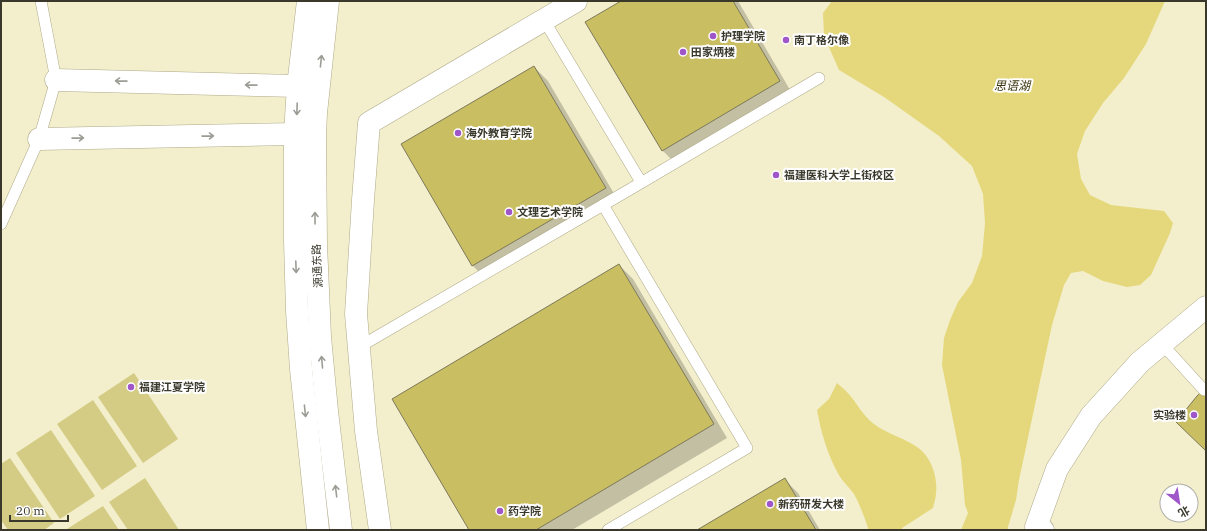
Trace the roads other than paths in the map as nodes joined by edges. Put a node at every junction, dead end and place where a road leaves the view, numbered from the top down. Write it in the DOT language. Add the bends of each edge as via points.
graph roads {
  1 [pos="41,1"];
  2 [pos="308,1"];
  3 [pos="328,1"];
  4 [pos="576,1"];
  5 [pos="544,20"];
  6 [pos="819,78"];
  7 [pos="56,80"];
  8 [pos="308,87"];
  9 [pos="305,135"];
  10 [pos="39,138"];
  11 [pos="641,182"];
  12 [pos="603,205"];
  13 [pos="1,224"];
  14 [pos="1206,307"];
  15 [pos="1162,344"];
  16 [pos="358,347"];
  17 [pos="1204,390"];
  18 [pos="318,530"];
  19 [pos="341,530"];
  20 [pos="380,530"];
  21 [pos="608,530"];
  22 [pos="1043,530"];
  1 -- 7 [label="lane"];
  2 -- 8 [label="street, 源通东路"];
  8 -- 3 [label="street, 源通东路, one-way"];
  4 -- 5 [label="street"];
  5 -- 11 [label="lane"];
  5 -- 16 [label="street" via="369,123 356,314"];
  6 -- 11 [label="lane"];
  8 -- 7 [label="street, one-way"];
  7 -- 10 [label="lane"];
  8 -- 9 [label="street, 源通东路"];
  10 -- 9 [label="street, one-way"];
  9 -- 18 [label="street, 源通东路, one-way" via="295,241 301,369"];
  19 -- 9 [label="street, 源通东路, one-way" via="326,411 316,244"];
  10 -- 13 [label="lane"];
  11 -- 12 [label="lane"];
  12 -- 16 [label="lane"];
  12 -- 21 [label="lane" via="748,448"];
  14 -- 15 [label="street"];
  15 -- 17 [label="lane"];
  15 -- 22 [label="street" via="1140,362 1091,416 1057,469 1036,527"];
  16 -- 20 [label="street" via="366,431"];
}
